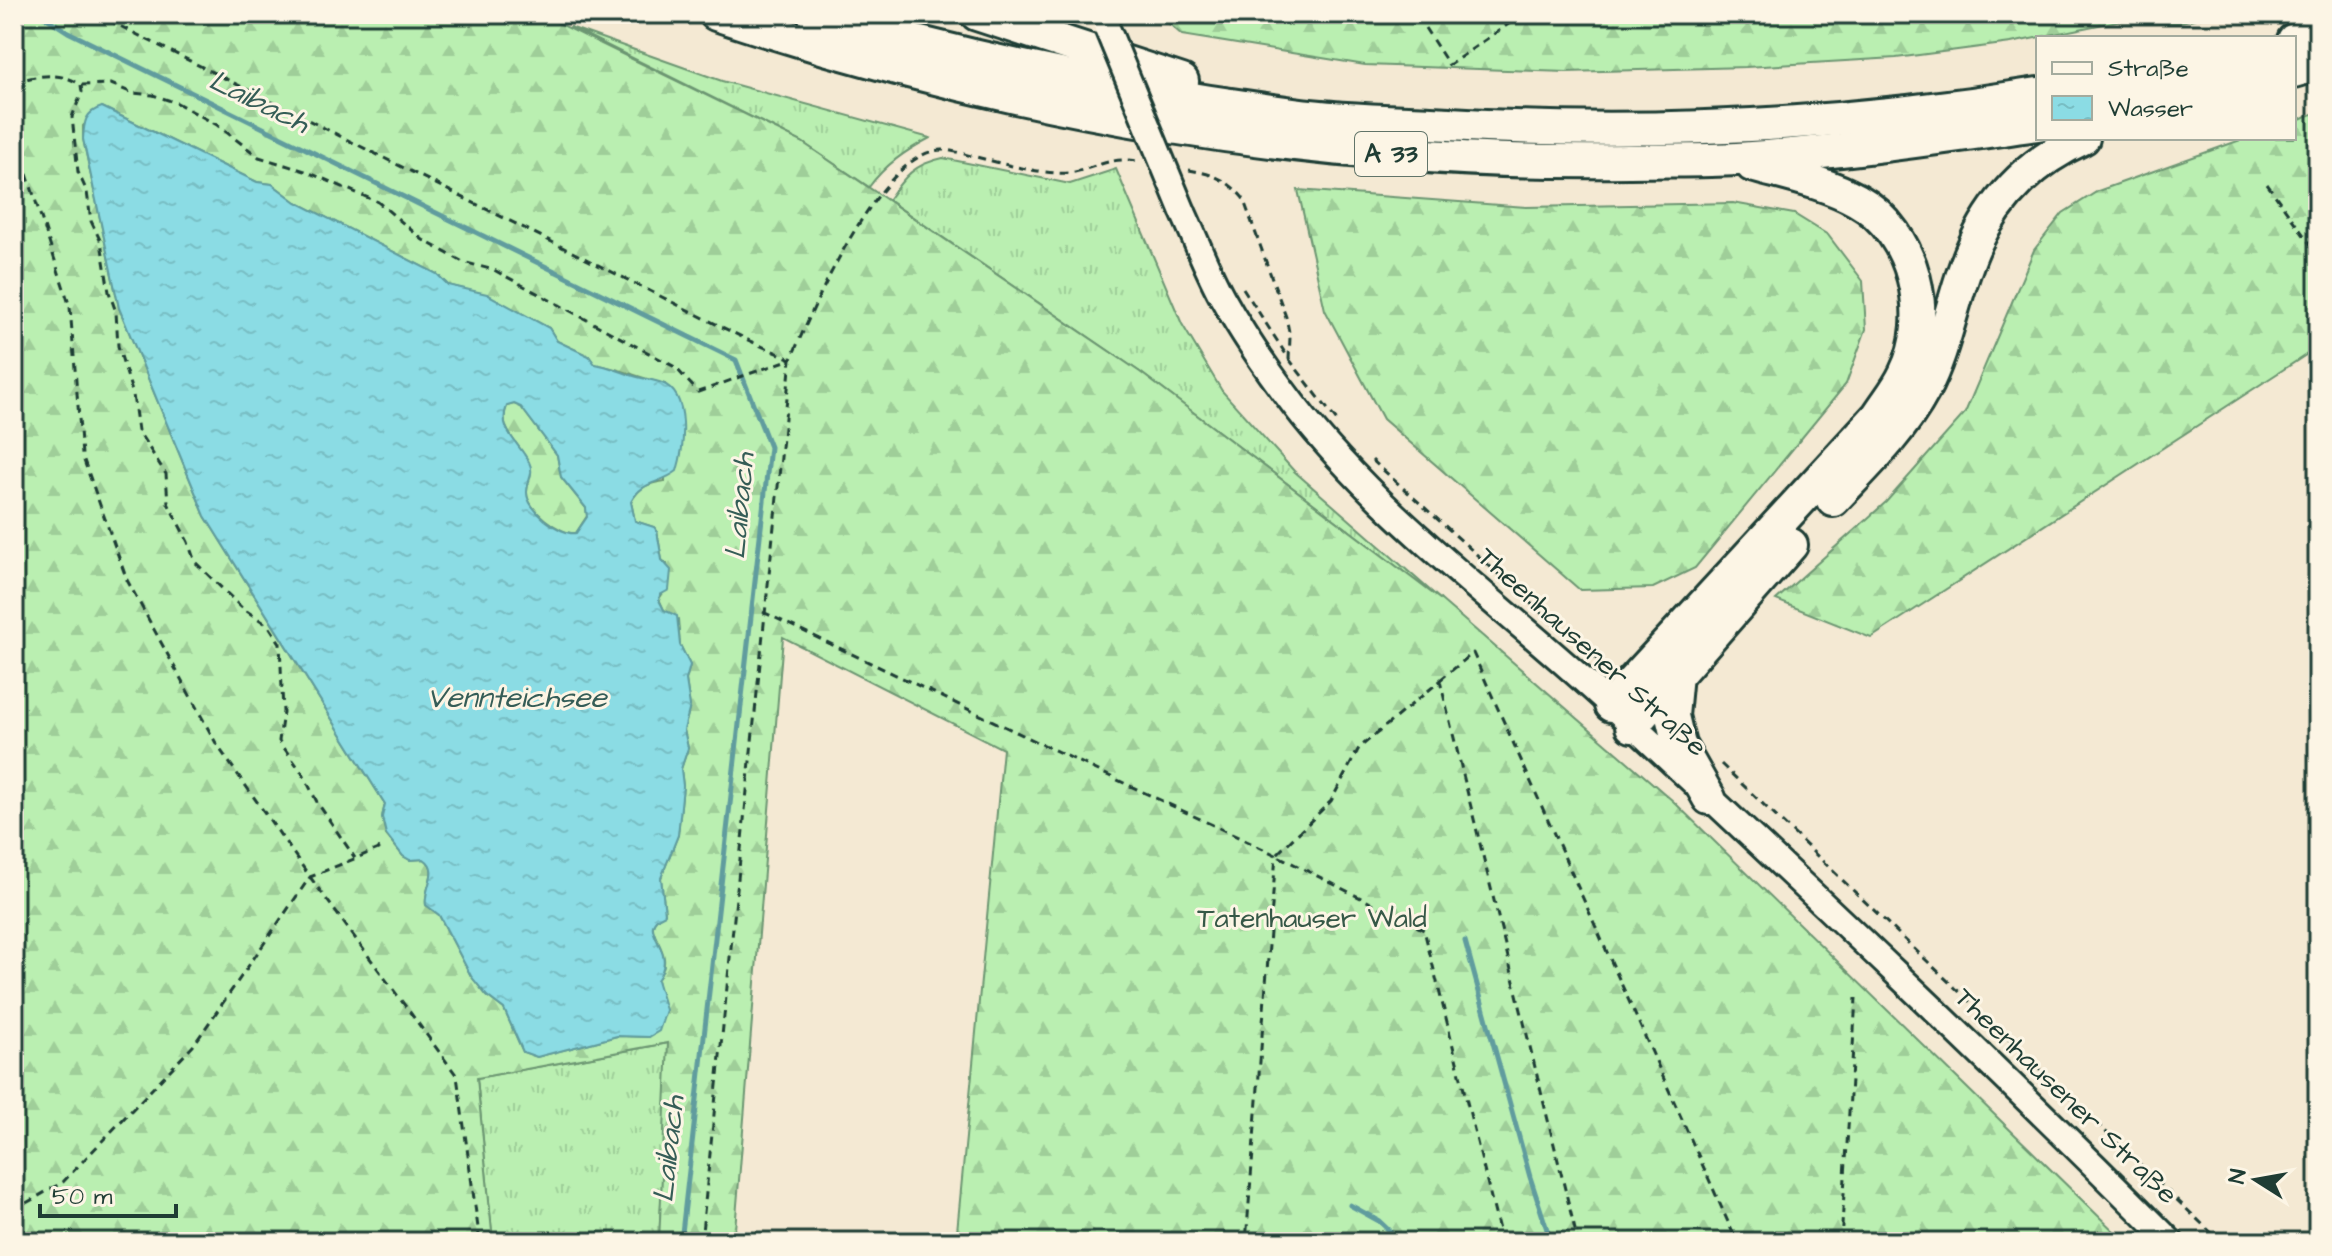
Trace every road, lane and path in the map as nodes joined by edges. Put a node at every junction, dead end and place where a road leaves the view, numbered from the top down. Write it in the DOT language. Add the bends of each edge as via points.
graph roads {
  1 [pos="96,14"];
  2 [pos="716,14"];
  3 [pos="814,14"];
  4 [pos="977,14"];
  5 [pos="1523,14"];
  6 [pos="1104,21"];
  7 [pos="1425,28"];
  8 [pos="2318,33"];
  9 [pos="2296,39"];
  10 [pos="2318,64"];
  11 [pos="2296,70"];
  12 [pos="14,83"];
  13 [pos="81,85"];
  14 [pos="2036,94"];
  15 [pos="1296,115"];
  16 [pos="2036,124"];
  17 [pos="14,134"];
  18 [pos="2078,140"];
  19 [pos="1733,159"];
  20 [pos="1143,162"];
  21 [pos="1184,169"];
  22 [pos="2267,184"];
  23 [pos="2318,255"];
  24 [pos="1240,283"];
  25 [pos="791,359"];
  26 [pos="1289,359"];
  27 [pos="1341,426"];
  28 [pos="1371,459"];
  29 [pos="763,612"];
  30 [pos="1570,638"];
  31 [pos="1581,648"];
  32 [pos="1676,674"];
  33 [pos="1440,681"];
  34 [pos="1624,705"];
  35 [pos="1721,765"];
  36 [pos="1709,798"];
  37 [pos="383,847"];
  38 [pos="1276,855"];
  39 [pos="355,858"];
  40 [pos="310,877"];
  41 [pos="1856,998"];
  42 [pos="14,1210"];
  43 [pos="480,1242"];
  44 [pos="701,1242"];
  45 [pos="1246,1242"];
  46 [pos="1502,1242"];
  47 [pos="1578,1242"];
  48 [pos="1737,1242"];
  49 [pos="1841,1242"];
  50 [pos="2171,1242"];
  51 [pos="2221,1242"];
  1 -- 25 [label="path"];
  2 -- 19 [label="highway, A 33" via="922,76 1131,121 1261,141 1447,158"];
  3 -- 15 [label="highway, A 33" via="1058,76"];
  4 -- 15 [label="highway"];
  5 -- 7 [label="path" via="1449,65"];
  6 -- 34 [label="main road, Theenhausener Straße, bridge" via="1222,296 1295,407 1404,524"];
  8 -- 9 [label="highway"];
  10 -- 11 [label="highway"];
  12 -- 13 [label="path" via="38,74"];
  13 -- 25 [label="path" via="111,84 177,103 259,157 378,202 423,240 463,262 494,270 675,367 698,392"];
  13 -- 39 [label="path" via="72,117 78,172 101,242 138,431 166,474 168,503 195,562 242,608 269,626 280,643 279,741"];
  14 -- 15 [label="highway, A 33" via="1824,122 1665,129 1504,128"];
  16 -- 19 [label="highway, A 33" via="1851,150"];
  17 -- 40 [label="path" via="70,307 82,455 127,580 217,745"];
  18 -- 32 [label="highway" via="2024,174 1994,210 1975,243 1940,355 1921,394 1886,443"];
  19 -- 34 [label="highway" via="1829,187 1860,201 1888,225 1915,282 1917,338 1906,374 1860,437 1678,634"];
  20 -- 25 [label="path" via="1108,160 1068,174 943,150 923,153 872,202"];
  21 -- 26 [label="path" via="1217,175 1243,198 1286,317"];
  22 -- 23 [label="path"];
  24 -- 26 [label="path"];
  25 -- 29 [label="path"];
  26 -- 27 [label="path"];
  28 -- 30 [label="path"];
  29 -- 38 [label="path"];
  29 -- 44 [label="path"];
  31 -- 34 [label="path"];
  32 -- 34 [label="highway"];
  32 -- 36 [label="highway" via="1672,716 1679,745"];
  33 -- 38 [label="path" via="1359,748 1331,801"];
  33 -- 47 [label="path"];
  33 -- 48 [label="path" via="1473,653"];
  34 -- 36 [label="main road, Theenhausener Straße"];
  35 -- 51 [label="path"];
  36 -- 50 [label="main road, Theenhausener Straße"];
  37 -- 39 [label="path"];
  38 -- 45 [label="path"];
  38 -- 46 [label="path" via="1424,930"];
  39 -- 40 [label="path"];
  40 -- 42 [label="path" via="193,1046 63,1182"];
  40 -- 43 [label="path" via="457,1076"];
  41 -- 49 [label="path"];
}
